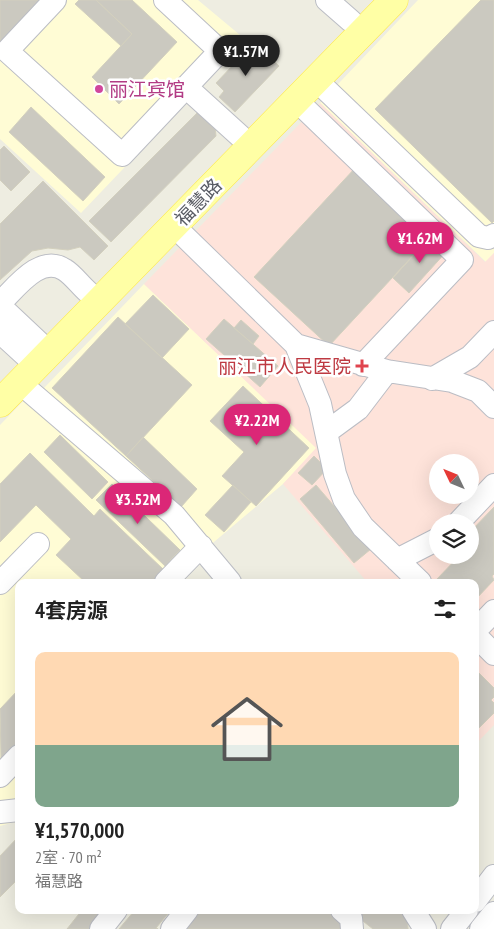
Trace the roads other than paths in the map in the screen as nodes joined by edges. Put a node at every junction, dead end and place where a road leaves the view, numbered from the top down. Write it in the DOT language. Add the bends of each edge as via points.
graph roads {
  1 [pos="55,0"];
  2 [pos="165,0"];
  3 [pos="372,0"];
  4 [pos="394,0"];
  5 [pos="329,1"];
  6 [pos="351,21"];
  7 [pos="316,80"];
  8 [pos="186,86"];
  9 [pos="296,100"];
  10 [pos="240,136"];
  11 [pos="174,226"];
  12 [pos="494,235"];
  13 [pos="88,292"];
  14 [pos="0,305"];
  15 [pos="0,332"];
  16 [pos="494,332"];
  17 [pos="296,345"];
  18 [pos="28,363"];
  19 [pos="363,365"];
  20 [pos="386,371"];
  21 [pos="432,379"];
  22 [pos="0,403"];
  23 [pos="494,407"];
  24 [pos="328,432"];
  25 [pos="494,485"];
  26 [pos="467,514"];
  27 [pos="38,544"];
  28 [pos="429,544"];
  29 [pos="200,546"];
  30 [pos="397,560"];
  31 [pos="169,579"];
  32 [pos="228,579"];
  33 [pos="417,579"];
  34 [pos="0,583"];
  35 [pos="494,611"];
  36 [pos="479,627"];
  37 [pos="479,640"];
  38 [pos="494,654"];
  39 [pos="15,760"];
  40 [pos="0,776"];
  41 [pos="15,810"];
  42 [pos="0,812"];
  43 [pos="494,876"];
  44 [pos="479,896"];
  45 [pos="494,913"];
  46 [pos="113,914"];
  47 [pos="184,914"];
  48 [pos="346,914"];
  49 [pos="416,914"];
  50 [pos="465,914"];
  51 [pos="101,929"];
  52 [pos="172,929"];
  53 [pos="352,929"];
  54 [pos="425,929"];
  55 [pos="452,929"];
  56 [pos="481,929"];
  1 -- 8 [label="street" via="7,51 122,155"];
  2 -- 8 [label="street" via="220,51"];
  3 -- 6 [label="main road, 福慧路"];
  4 -- 7 [label="main road, 福慧路"];
  5 -- 6 [label="street"];
  6 -- 10 [label="main road, 福慧路"];
  7 -- 9 [label="main road, 福慧路"];
  7 -- 12 [label="street" via="479,236 488,238"];
  8 -- 10 [label="street"];
  9 -- 11 [label="main road, 福慧路"];
  9 -- 19 [label="street" via="462,260"];
  10 -- 13 [label="main road, 福慧路"];
  11 -- 17 [label="street"];
  11 -- 18 [label="main road, 福慧路"];
  13 -- 14 [label="street" via="65,270 47,266 31,273"];
  13 -- 18 [label="main road, 福慧路"];
  14 -- 18 [label="street"];
  15 -- 18 [label="street"];
  16 -- 21 [label="street" via="470,357"];
  17 -- 19 [label="street"];
  17 -- 24 [label="street"];
  18 -- 22 [label="main road, 福慧路"];
  18 -- 29 [label="street"];
  19 -- 20 [label="street"];
  20 -- 21 [label="street"];
  20 -- 24 [label="street" via="358,409"];
  21 -- 23 [label="street" via="466,385 478,391"];
  24 -- 30 [label="street" via="335,474 344,499 363,528"];
  25 -- 26 [label="street"];
  27 -- 34 [label="street"];
  28 -- 30 [label="street"];
  29 -- 31 [label="street"];
  29 -- 32 [label="street"];
  30 -- 33 [label="street"];
  35 -- 36 [label="street"];
  37 -- 38 [label="street"];
  39 -- 40 [label="street"];
  41 -- 42 [label="street"];
  43 -- 44 [label="street"];
  45 -- 56 [label="street"];
  46 -- 51 [label="street"];
  47 -- 52 [label="street"];
  48 -- 53 [label="street" via="351,918"];
  49 -- 54 [label="street"];
  50 -- 55 [label="street"];
}
